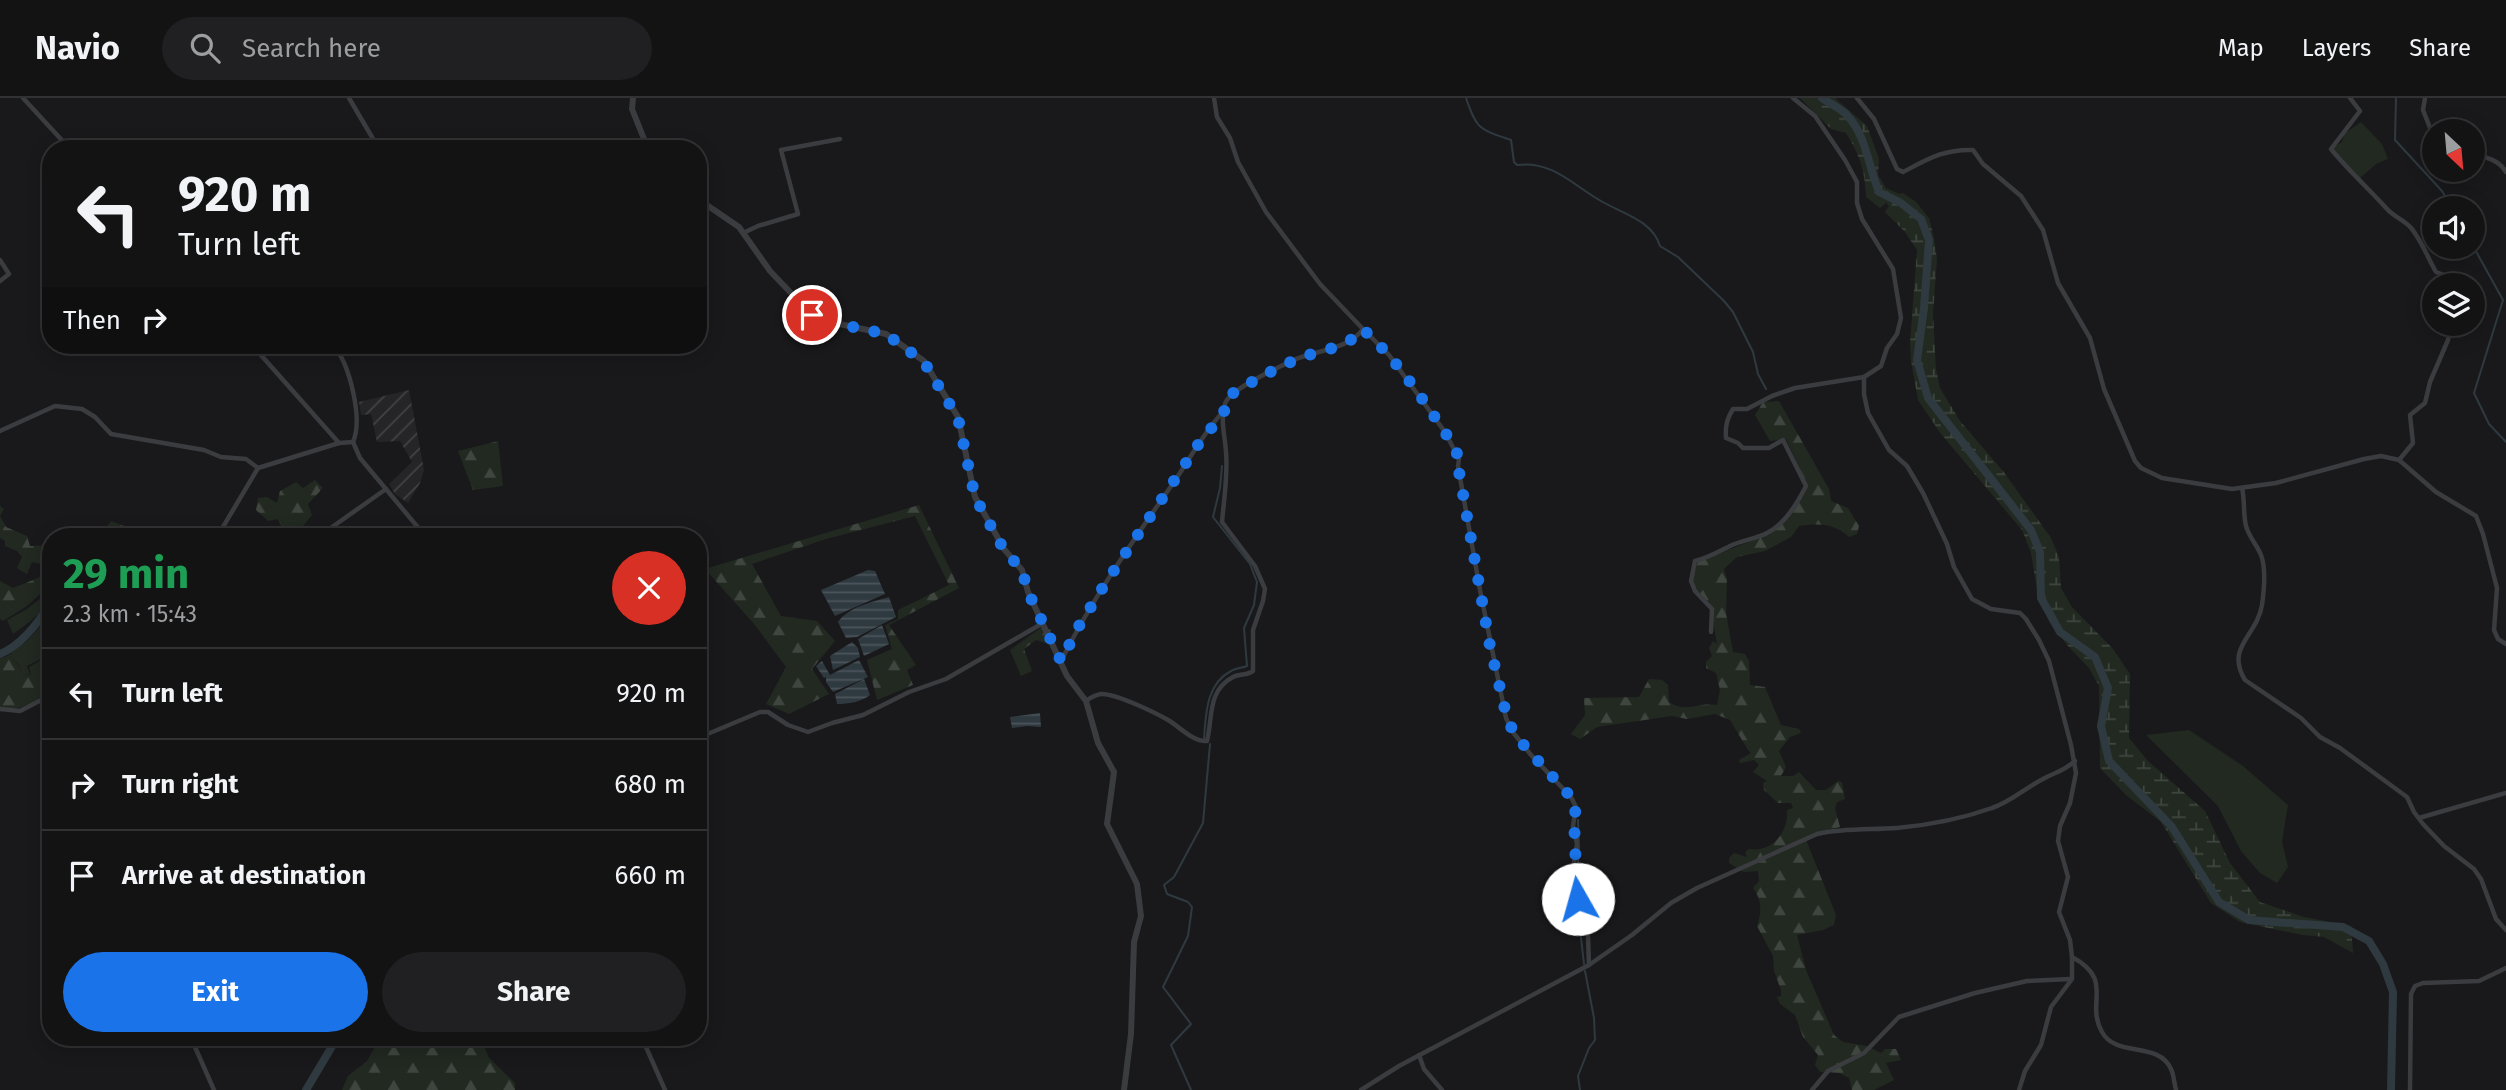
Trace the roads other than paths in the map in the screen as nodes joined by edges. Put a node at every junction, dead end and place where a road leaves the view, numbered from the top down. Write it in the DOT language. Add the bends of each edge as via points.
graph roads {
  1 [pos="23,98"];
  2 [pos="349,98"];
  3 [pos="633,98"];
  4 [pos="1214,98"];
  5 [pos="1793,98"];
  6 [pos="1857,98"];
  7 [pos="2350,98"];
  8 [pos="2425,98"];
  9 [pos="2427,119"];
  10 [pos="840,139"];
  11 [pos="62,140"];
  12 [pos="374,140"];
  13 [pos="644,140"];
  14 [pos="2485,157"];
  15 [pos="2506,172"];
  16 [pos="707,206"];
  17 [pos="743,233"];
  18 [pos="0,260"];
  19 [pos="2439,273"];
  20 [pos="0,281"];
  21 [pos="1363,329"];
  22 [pos="2449,336"];
  23 [pos="260,354"];
  24 [pos="338,354"];
  25 [pos="1864,377"];
  26 [pos="1224,412"];
  27 [pos="0,431"];
  28 [pos="353,442"];
  29 [pos="339,443"];
  30 [pos="2399,460"];
  31 [pos="258,468"];
  32 [pos="2242,488"];
  33 [pos="386,489"];
  34 [pos="222,528"];
  35 [pos="331,528"];
  36 [pos="418,528"];
  37 [pos="1044,623"];
  38 [pos="1711,632"];
  39 [pos="2506,644"];
  40 [pos="1061,661"];
  41 [pos="42,700"];
  42 [pos="1086,701"];
  43 [pos="0,709"];
  44 [pos="707,734"];
  45 [pos="2075,761"];
  46 [pos="2506,793"];
  47 [pos="2419,818"];
  48 [pos="2506,930"];
  49 [pos="2073,957"];
  50 [pos="1589,965"];
  51 [pos="2506,968"];
  52 [pos="2072,979"];
  53 [pos="195,1046"];
  54 [pos="646,1046"];
  55 [pos="1419,1055"];
  56 [pos="214,1090"];
  57 [pos="665,1090"];
  58 [pos="1124,1090"];
  59 [pos="1361,1090"];
  60 [pos="1441,1090"];
  61 [pos="1812,1090"];
  62 [pos="2019,1090"];
  63 [pos="2176,1090"];
  64 [pos="2410,1090"];
  1 -- 11 [label="street"];
  2 -- 12 [label="street"];
  3 -- 13 [label="street" via="632,108"];
  4 -- 21 [label="street" via="1217,117 1266,212 1320,284"];
  5 -- 25 [label="street" via="1815,116 1845,160 1857,183 1862,219 1893,269 1901,318 1897,334 1881,366"];
  6 -- 32 [label="street" via="1874,119 1897,169 1903,172 1954,149 1973,150 2021,196 2043,230 2058,283 2090,338 2104,389 2141,468 2162,478"];
  7 -- 19 [label="street" via="2360,111 2331,149 2389,212 2412,229"];
  8 -- 9 [label="street"];
  10 -- 17 [label="street" via="781,150 798,214"];
  14 -- 15 [label="street"];
  16 -- 17 [label="street"];
  17 -- 37 [label="street" via="770,271 812,315 886,334 924,362 958,418 975,497 1004,550 1022,570"];
  18 -- 20 [label="street" via="9,274"];
  21 -- 26 [label="street" via="1346,343 1298,359 1240,389 1227,397"];
  21 -- 50 [label="street" via="1414,387 1460,459 1480,590 1507,718 1576,807 1573,870 1588,935"];
  22 -- 30 [label="street" via="2425,403 2410,415 2413,443"];
  23 -- 29 [label="street"];
  24 -- 28 [label="street" via="353,393 357,421"];
  25 -- 38 [label="street" via="1795,388 1747,409 1733,409 1728,417 1726,438 1743,449 1769,448 1783,440 1806,486 1776,528 1695,561 1691,581 1712,609"];
  25 -- 45 [label="street" via="1868,413 1889,450 1907,466 1923,493 1972,598 1991,609 2020,613 2039,640 2049,661"];
  26 -- 40 [label="street" via="1105,584"];
  26 -- 42 [label="street" via="1222,522 1255,566 1265,589 1253,630 1253,671 1234,676 1221,686 1213,698 1204,742 1130,703 1106,695"];
  27 -- 31 [label="street" via="55,406 82,409 111,434 246,459"];
  28 -- 29 [label="street"];
  28 -- 33 [label="street"];
  29 -- 31 [label="street"];
  30 -- 32 [label="street" via="2364,459"];
  30 -- 39 [label="street" via="2436,492 2476,516 2497,588 2494,630"];
  31 -- 34 [label="street"];
  32 -- 47 [label="street" via="2245,522 2260,553 2262,605 2241,647 2240,671 2245,680 2301,718 2320,737 2407,797"];
  33 -- 35 [label="street"];
  33 -- 36 [label="street"];
  37 -- 40 [label="street"];
  37 -- 44 [label="street" via="946,679 863,715 808,732 760,712"];
  40 -- 42 [label="street"];
  41 -- 43 [label="street" via="20,711"];
  42 -- 58 [label="street" via="1098,743 1114,772 1107,824 1137,884 1141,916 1134,942"];
  45 -- 49 [label="street" via="2074,787 2057,841 2068,877 2060,920"];
  45 -- 50 [label="street" via="1992,808 1932,824 1817,834 1689,893"];
  46 -- 47 [label="street"];
  47 -- 48 [label="street" via="2444,846 2474,869 2496,919"];
  49 -- 52 [label="street"];
  49 -- 63 [label="street" via="2088,965 2095,978 2103,1034 2130,1050 2162,1058 2171,1067"];
  50 -- 55 [label="street"];
  51 -- 64 [label="street" via="2479,981 2414,986"];
  52 -- 61 [label="street" via="2027,981 1899,1017 1864,1053 1828,1071"];
  52 -- 62 [label="street" via="2051,1007 2041,1045"];
  53 -- 56 [label="street"];
  54 -- 57 [label="street"];
  55 -- 59 [label="street"];
  55 -- 60 [label="street"];
}
